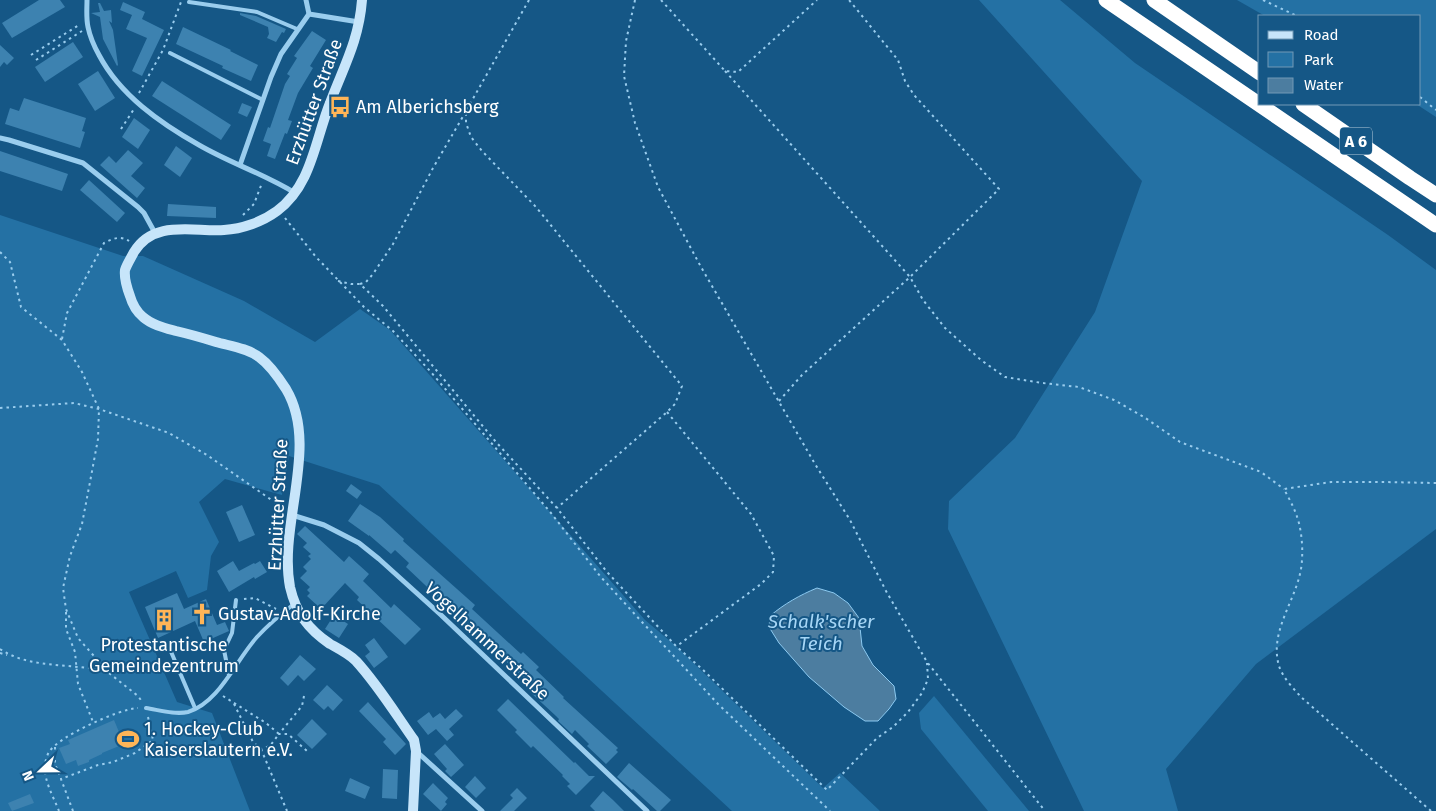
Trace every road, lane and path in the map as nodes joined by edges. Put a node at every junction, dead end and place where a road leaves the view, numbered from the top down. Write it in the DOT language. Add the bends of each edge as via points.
graph roads {
  1 [pos="87,0"];
  2 [pos="182,0"];
  3 [pos="306,0"];
  4 [pos="362,0"];
  5 [pos="529,0"];
  6 [pos="635,0"];
  7 [pos="661,0"];
  8 [pos="817,0"];
  9 [pos="849,0"];
  10 [pos="1106,0"];
  11 [pos="1154,0"];
  12 [pos="1263,0"];
  13 [pos="189,2"];
  14 [pos="309,14"];
  15 [pos="1295,15"];
  16 [pos="87,19"];
  17 [pos="360,22"];
  18 [pos="88,27"];
  19 [pos="298,29"];
  20 [pos="170,54"];
  21 [pos="32,55"];
  22 [pos="36,60"];
  23 [pos="726,71"];
  24 [pos="1258,72"];
  25 [pos="1421,98"];
  26 [pos="264,100"];
  27 [pos="136,102"];
  28 [pos="1258,104"];
  29 [pos="1260,105"];
  30 [pos="1305,105"];
  31 [pos="1436,110"];
  32 [pos="466,111"];
  33 [pos="121,129"];
  34 [pos="0,138"];
  35 [pos="240,165"];
  36 [pos="264,176"];
  37 [pos="295,193"];
  38 [pos="1436,194"];
  39 [pos="278,210"];
  40 [pos="1436,225"];
  41 [pos="226,230"];
  42 [pos="155,233"];
  43 [pos="137,246"];
  44 [pos="0,252"];
  45 [pos="910,277"];
  46 [pos="338,281"];
  47 [pos="360,284"];
  48 [pos="62,340"];
  49 [pos="779,401"];
  50 [pos="0,408"];
  51 [pos="99,408"];
  52 [pos="667,412"];
  53 [pos="1436,483"];
  54 [pos="1284,489"];
  55 [pos="557,508"];
  56 [pos="292,514"];
  57 [pos="236,600"];
  58 [pos="296,603"];
  59 [pos="66,609"];
  60 [pos="283,612"];
  61 [pos="676,646"];
  62 [pos="169,647"];
  63 [pos="0,649"];
  64 [pos="0,653"];
  65 [pos="10,655"];
  66 [pos="928,662"];
  67 [pos="77,666"];
  68 [pos="109,673"];
  69 [pos="229,675"];
  70 [pos="217,691"];
  71 [pos="304,696"];
  72 [pos="232,702"];
  73 [pos="146,708"];
  74 [pos="195,708"];
  75 [pos="93,723"];
  76 [pos="279,734"];
  77 [pos="54,747"];
  78 [pos="261,748"];
  79 [pos="307,751"];
  80 [pos="416,751"];
  81 [pos="61,779"];
  82 [pos="59,811"];
  83 [pos="73,811"];
  84 [pos="287,811"];
  85 [pos="413,811"];
  86 [pos="482,811"];
  87 [pos="647,811"];
  88 [pos="830,811"];
  89 [pos="1045,811"];
  90 [pos="1431,811"];
  1 -- 16 [label="street"];
  2 -- 27 [label="path" via="163,50"];
  3 -- 14 [label="street"];
  4 -- 17 [label="street, Erzhütter Straße"];
  5 -- 32 [label="path"];
  6 -- 49 [label="path" via="626,41 624,76 635,123 658,187"];
  7 -- 23 [label="path"];
  8 -- 23 [label="path" via="738,72"];
  9 -- 45 [label="path" via="898,60 914,95 999,189"];
  10 -- 28 [label="highway, A 6"];
  11 -- 24 [label="highway"];
  12 -- 15 [label="path"];
  13 -- 19 [label="lane" via="257,12"];
  14 -- 17 [label="street"];
  14 -- 19 [label="street"];
  16 -- 18 [label="street"];
  16 -- 21 [label="path"];
  17 -- 37 [label="street, Erzhütter Straße" via="313,157"];
  18 -- 22 [label="path"];
  18 -- 27 [label="street" via="104,65"];
  19 -- 26 [label="street" via="281,54"];
  20 -- 26 [label="lane"];
  23 -- 45 [label="path"];
  25 -- 31 [label="path"];
  26 -- 35 [label="street"];
  27 -- 33 [label="path"];
  27 -- 35 [label="street" via="200,146"];
  29 -- 40 [label="highway, A 6"];
  30 -- 38 [label="highway, A 6"];
  32 -- 47 [label="path" via="393,244 373,274"];
  32 -- 52 [label="path" via="471,137 536,208 682,386 675,404"];
  34 -- 42 [label="street" via="84,163 138,207"];
  35 -- 36 [label="street"];
  36 -- 37 [label="street"];
  36 -- 41 [label="path" via="254,204"];
  37 -- 39 [label="street, Erzhütter Straße"];
  39 -- 41 [label="street, Erzhütter Straße" via="255,223"];
  39 -- 46 [label="path"];
  41 -- 42 [label="street, Erzhütter Straße" via="173,229"];
  42 -- 43 [label="street, Erzhütter Straße"];
  43 -- 48 [label="path" via="124,238 114,238 104,244 67,313"];
  43 -- 56 [label="street, Erzhütter Straße" via="125,272 132,303 143,317 159,327 242,349 260,358 287,390 295,411 299,438"];
  44 -- 48 [label="path" via="10,262 21,307"];
  45 -- 49 [label="path" via="802,375"];
  45 -- 54 [label="path" via="945,328 1004,377 1079,387 1114,400 1180,442 1261,472"];
  46 -- 47 [label="path"];
  46 -- 88 [label="path" via="430,371 552,513 600,576 718,704"];
  47 -- 55 [label="path" via="383,306 496,442"];
  48 -- 51 [label="path"];
  49 -- 66 [label="path" via="850,520 886,592"];
  50 -- 51 [label="path" via="74,403"];
  51 -- 56 [label="path" via="169,433 207,455"];
  51 -- 59 [label="path" via="98,440 82,524 63,588"];
  52 -- 55 [label="path"];
  52 -- 61 [label="path" via="751,514 774,556 773,572 761,584"];
  53 -- 54 [label="path" via="1330,482"];
  54 -- 90 [label="path" via="1296,515 1302,560 1297,586 1280,629 1276,648 1279,667 1301,697"];
  55 -- 61 [label="path" via="607,572"];
  56 -- 58 [label="street, Erzhütter Straße" via="287,554 290,587"];
  56 -- 87 [label="street, Vogelhammerstraße" via="324,525 379,558"];
  57 -- 60 [label="path" via="255,598"];
  57 -- 69 [label="lane" via="232,633 224,650"];
  58 -- 60 [label="lane"];
  58 -- 80 [label="street, Erzhütter Straße" via="302,619 311,628 353,658 367,674 414,740"];
  59 -- 67 [label="path" via="66,629 76,652"];
  59 -- 68 [label="path" via="78,638"];
  60 -- 69 [label="lane" via="257,637"];
  61 -- 66 [label="path" via="827,790 876,738 894,727 908,712 928,679"];
  62 -- 74 [label="lane"];
  63 -- 65 [label="path"];
  64 -- 65 [label="path"];
  65 -- 67 [label="path" via="28,662"];
  66 -- 89 [label="path"];
  67 -- 68 [label="path"];
  67 -- 75 [label="path" via="78,684"];
  68 -- 73 [label="path" via="138,696"];
  69 -- 70 [label="lane"];
  70 -- 72 [label="path"];
  70 -- 74 [label="lane"];
  71 -- 76 [label="path" via="302,706"];
  72 -- 76 [label="path"];
  72 -- 78 [label="path" via="253,742"];
  73 -- 74 [label="lane" via="177,713"];
  73 -- 75 [label="path" via="129,709"];
  73 -- 81 [label="path" via="153,740 114,762"];
  75 -- 77 [label="path"];
  76 -- 78 [label="path" via="270,746"];
  76 -- 79 [label="path" via="288,734"];
  77 -- 81 [label="path" via="55,764"];
  77 -- 82 [label="path" via="45,763 45,776"];
  78 -- 84 [label="path"];
  80 -- 85 [label="street, Erzhütter Straße"];
  80 -- 86 [label="street"];
  81 -- 83 [label="path"];
}
